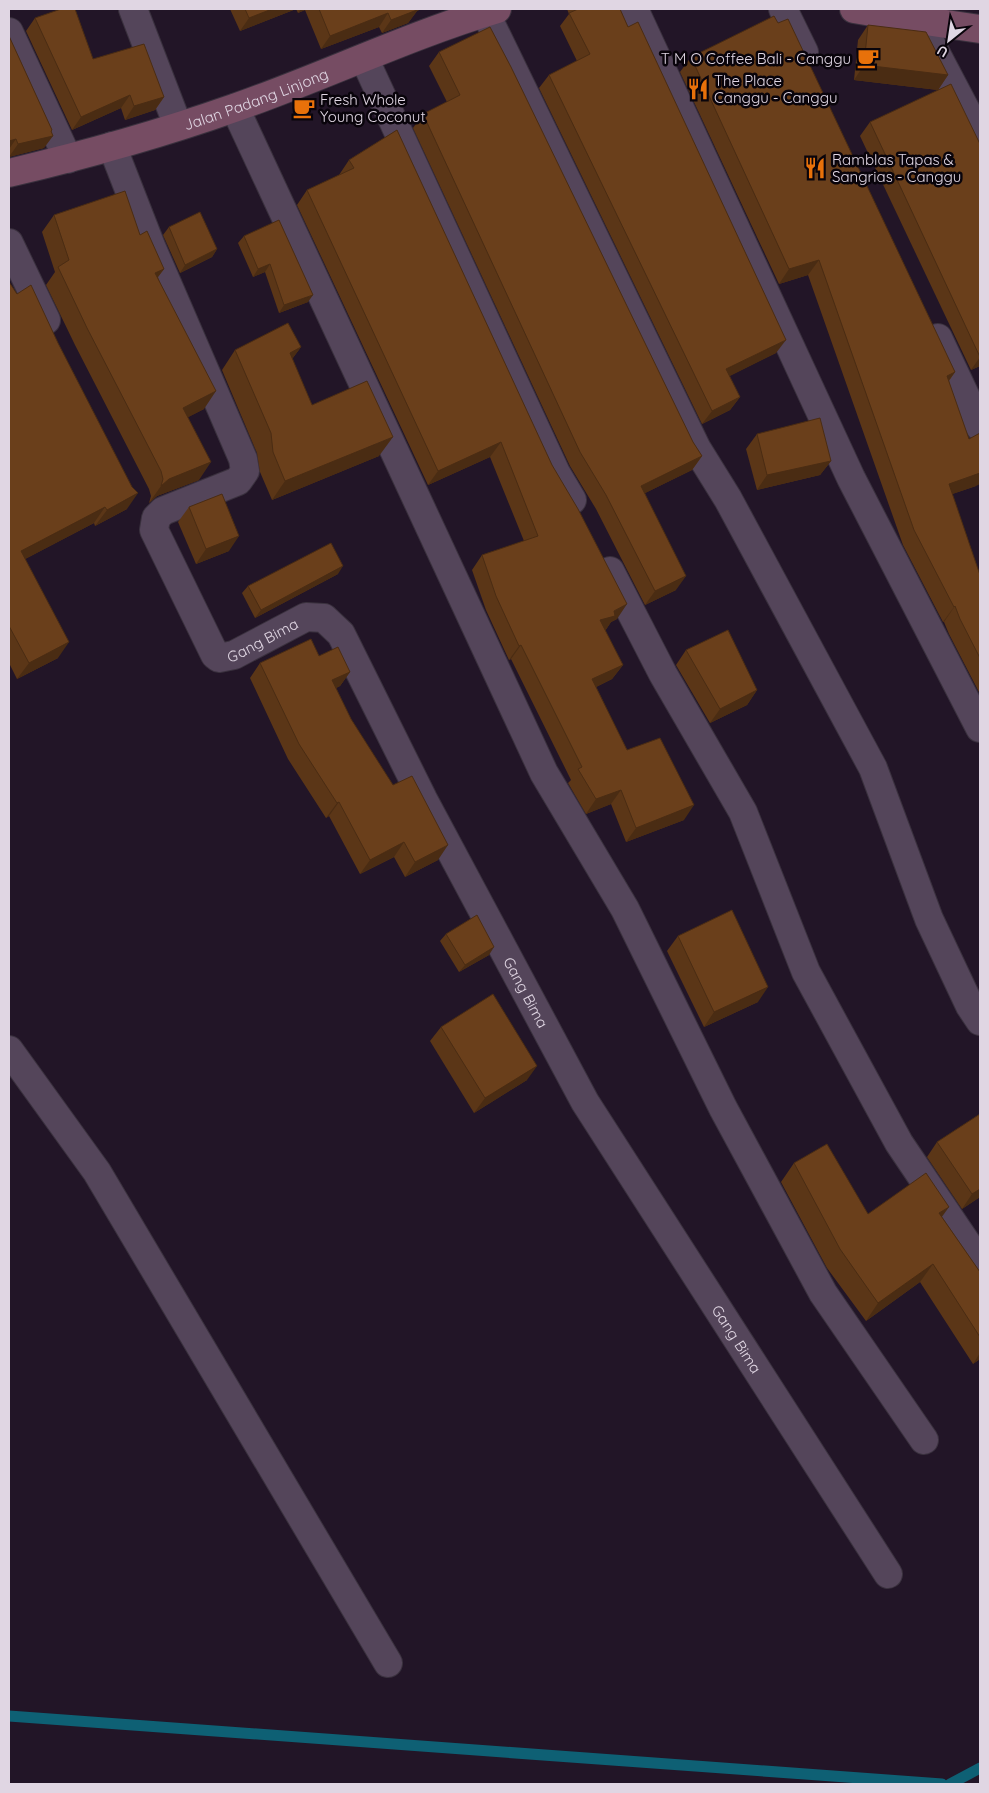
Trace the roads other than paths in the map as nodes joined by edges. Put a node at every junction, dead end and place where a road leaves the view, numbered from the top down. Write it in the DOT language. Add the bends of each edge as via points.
graph roads {
  1 [pos="134,9"];
  2 [pos="634,9"];
  3 [pos="783,9"];
  4 [pos="854,9"];
  5 [pos="491,11"];
  6 [pos="919,20"];
  7 [pos="965,21"];
  8 [pos="9,32"];
  9 [pos="364,58"];
  10 [pos="813,72"];
  11 [pos="235,108"];
  12 [pos="178,126"];
  13 [pos="980,137"];
  14 [pos="112,146"];
  15 [pos="68,159"];
  16 [pos="9,173"];
  17 [pos="9,243"];
  18 [pos="927,314"];
  19 [pos="57,344"];
  20 [pos="980,427"];
  21 [pos="586,525"];
  22 [pos="600,551"];
  23 [pos="980,728"];
  24 [pos="980,1021"];
  25 [pos="9,1050"];
  26 [pos="980,1263"];
  27 [pos="924,1440"];
  28 [pos="888,1574"];
  29 [pos="388,1663"];
  1 -- 12 [label="street"];
  2 -- 23 [label="street" via="851,478"];
  3 -- 10 [label="street"];
  4 -- 6 [label="street"];
  5 -- 9 [label="street, Jalan Padang Linjong"];
  5 -- 24 [label="street" via="697,449 728,499 873,768 929,919"];
  6 -- 7 [label="street"];
  6 -- 13 [label="street"];
  8 -- 15 [label="street"];
  9 -- 11 [label="street, Jalan Padang Linjong"];
  9 -- 21 [label="street" via="556,473"];
  11 -- 12 [label="street, Jalan Padang Linjong"];
  11 -- 27 [label="street" via="544,773 624,910 723,1108 823,1293"];
  12 -- 14 [label="street, Jalan Padang Linjong"];
  14 -- 15 [label="street, Jalan Padang Linjong"];
  14 -- 28 [label="street, Gang Bima" via="243,459 245,471 238,481 163,511 156,518 154,530 215,655 220,658 234,655 306,617 324,618 341,634 423,799 585,1102"];
  15 -- 16 [label="street, Jalan Padang Linjong"];
  17 -- 19 [label="street"];
  18 -- 20 [label="street"];
  22 -- 26 [label="street" via="663,674 743,812 806,972 899,1144"];
  25 -- 29 [label="street" via="97,1172"];
}
